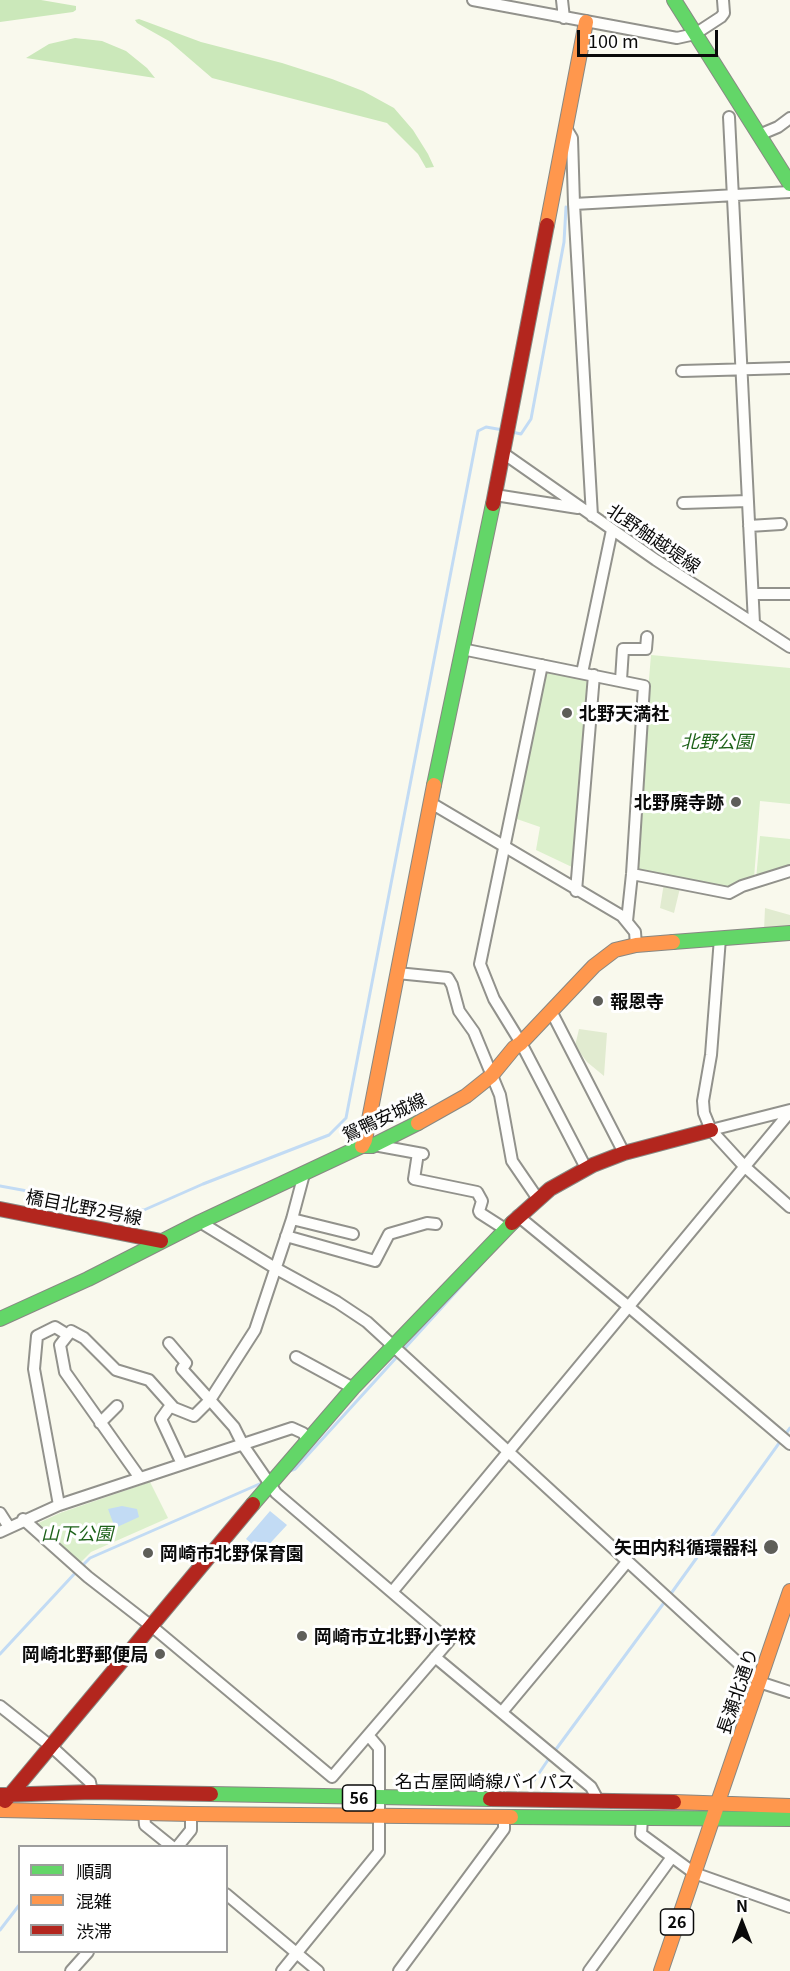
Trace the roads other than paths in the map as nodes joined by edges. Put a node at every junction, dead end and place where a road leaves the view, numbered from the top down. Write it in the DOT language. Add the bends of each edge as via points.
graph roads {
  1 [pos="562,0"];
  2 [pos="674,0"];
  3 [pos="723,0"];
  4 [pos="479,1"];
  5 [pos="564,18"];
  6 [pos="586,22"];
  7 [pos="695,34"];
  8 [pos="729,117"];
  9 [pos="790,118"];
  10 [pos="566,128"];
  11 [pos="759,135"];
  12 [pos="790,184"];
  13 [pos="790,192"];
  14 [pos="731,194"];
  15 [pos="574,204"];
  16 [pos="790,368"];
  17 [pos="740,370"];
  18 [pos="682,371"];
  19 [pos="503,453"];
  20 [pos="495,495"];
  21 [pos="748,501"];
  22 [pos="682,502"];
  23 [pos="582,509"];
  24 [pos="592,516"];
  25 [pos="781,524"];
  26 [pos="749,526"];
  27 [pos="612,530"];
  28 [pos="753,594"];
  29 [pos="790,594"];
  30 [pos="754,623"];
  31 [pos="647,637"];
  32 [pos="790,647"];
  33 [pos="462,648"];
  34 [pos="542,665"];
  35 [pos="588,674"];
  36 [pos="621,680"];
  37 [pos="431,803"];
  38 [pos="504,848"];
  39 [pos="790,871"];
  40 [pos="632,874"];
  41 [pos="576,891"];
  42 [pos="627,921"];
  43 [pos="790,933"];
  44 [pos="720,938"];
  45 [pos="636,945"];
  46 [pos="397,973"];
  47 [pos="551,1011"];
  48 [pos="521,1043"];
  49 [pos="491,1076"];
  50 [pos="790,1111"];
  51 [pos="711,1130"];
  52 [pos="368,1146"];
  53 [pos="624,1153"];
  54 [pos="744,1167"];
  55 [pos="586,1168"];
  56 [pos="304,1174"];
  57 [pos="538,1199"];
  58 [pos="790,1207"];
  59 [pos="0,1209"];
  60 [pos="518,1216"];
  61 [pos="292,1219"];
  62 [pos="200,1222"];
  63 [pos="436,1224"];
  64 [pos="505,1229"];
  65 [pos="353,1234"];
  66 [pos="286,1236"];
  67 [pos="161,1241"];
  68 [pos="275,1268"];
  69 [pos="629,1307"];
  70 [pos="0,1319"];
  71 [pos="68,1335"];
  72 [pos="169,1343"];
  73 [pos="394,1347"];
  74 [pos="296,1357"];
  75 [pos="354,1388"];
  76 [pos="210,1401"];
  77 [pos="171,1405"];
  78 [pos="117,1406"];
  79 [pos="100,1423"];
  80 [pos="307,1439"];
  81 [pos="790,1444"];
  82 [pos="243,1445"];
  83 [pos="509,1452"];
  84 [pos="182,1464"];
  85 [pos="140,1478"];
  86 [pos="269,1484"];
  87 [pos="59,1505"];
  88 [pos="0,1513"];
  89 [pos="23,1520"];
  90 [pos="4,1529"];
  91 [pos="627,1562"];
  92 [pos="790,1591"];
  93 [pos="392,1592"];
  94 [pos="150,1626"];
  95 [pos="435,1657"];
  96 [pos="759,1682"];
  97 [pos="790,1692"];
  98 [pos="0,1706"];
  99 [pos="502,1712"];
  100 [pos="368,1735"];
  101 [pos="49,1746"];
  102 [pos="92,1792"];
  103 [pos="5,1795"];
  104 [pos="380,1798"];
  105 [pos="598,1800"];
  106 [pos="718,1803"];
  107 [pos="788,1805"];
  108 [pos="0,1808"];
  109 [pos="144,1813"];
  110 [pos="192,1814"];
  111 [pos="380,1815"];
  112 [pos="504,1817"];
  113 [pos="642,1818"];
  114 [pos="712,1819"];
  115 [pos="790,1819"];
  116 [pos="170,1845"];
  117 [pos="178,1845"];
  118 [pos="672,1857"];
  119 [pos="694,1873"];
  120 [pos="228,1896"];
  121 [pos="790,1907"];
  122 [pos="87,1953"];
  123 [pos="297,1953"];
  124 [pos="71,1971"];
  125 [pos="282,1971"];
  126 [pos="318,1971"];
  127 [pos="399,1971"];
  128 [pos="589,1971"];
  129 [pos="661,1971"];
  1 -- 5 [label="street"];
  2 -- 7 [label="street"];
  3 -- 7 [label="street" via="724,14"];
  4 -- 5 [label="street"];
  5 -- 6 [label="street"];
  6 -- 7 [label="street" via="677,38"];
  6 -- 10 [label="street"];
  7 -- 11 [label="street"];
  8 -- 14 [label="street"];
  9 -- 11 [label="street"];
  10 -- 15 [label="street" via="572,138"];
  10 -- 19 [label="street"];
  11 -- 12 [label="street"];
  13 -- 14 [label="street"];
  14 -- 15 [label="street"];
  14 -- 17 [label="street"];
  15 -- 24 [label="street"];
  16 -- 17 [label="street"];
  17 -- 18 [label="street"];
  17 -- 21 [label="street"];
  19 -- 20 [label="street"];
  19 -- 23 [label="street, 北野舳越堤線"];
  20 -- 23 [label="street"];
  20 -- 33 [label="street"];
  21 -- 22 [label="street"];
  21 -- 26 [label="street"];
  23 -- 24 [label="street, 北野舳越堤線"];
  24 -- 27 [label="street, 北野舳越堤線"];
  25 -- 26 [label="street"];
  26 -- 28 [label="street"];
  27 -- 30 [label="street, 北野舳越堤線"];
  27 -- 35 [label="street"];
  28 -- 29 [label="street"];
  28 -- 30 [label="street"];
  30 -- 32 [label="street, 北野舳越堤線"];
  31 -- 36 [label="street" via="646,648 623,650"];
  33 -- 34 [label="street"];
  33 -- 37 [label="street"];
  34 -- 35 [label="street"];
  34 -- 38 [label="street"];
  35 -- 36 [label="street"];
  35 -- 41 [label="street"];
  36 -- 40 [label="street" via="644,686"];
  37 -- 38 [label="street"];
  37 -- 46 [label="street"];
  38 -- 41 [label="street"];
  38 -- 48 [label="street" via="480,964 494,999"];
  39 -- 40 [label="street" via="729,893"];
  40 -- 42 [label="street"];
  41 -- 42 [label="street"];
  42 -- 45 [label="street" via="635,932"];
  43 -- 44 [label="street, 鴛鴨安城線"];
  44 -- 45 [label="street, 鴛鴨安城線"];
  44 -- 51 [label="street" via="711,1055 703,1101"];
  45 -- 47 [label="street, 鴛鴨安城線" via="615,950 594,966"];
  46 -- 49 [label="street" via="448,978 459,1011 474,1032"];
  46 -- 52 [label="street" via="365,1140"];
  47 -- 48 [label="street, 鴛鴨安城線"];
  47 -- 53 [label="street"];
  48 -- 49 [label="street, 鴛鴨安城線"];
  48 -- 55 [label="street"];
  49 -- 52 [label="street, 鴛鴨安城線" via="466,1096"];
  49 -- 57 [label="street" via="500,1095 512,1161"];
  50 -- 51 [label="street"];
  50 -- 54 [label="street"];
  51 -- 53 [label="street"];
  51 -- 54 [label="street"];
  52 -- 56 [label="street, 鴛鴨安城線"];
  52 -- 64 [label="street" via="421,1153 414,1179 477,1192 483,1202 480,1214"];
  53 -- 55 [label="street"];
  54 -- 58 [label="street"];
  54 -- 69 [label="street"];
  55 -- 57 [label="street"];
  56 -- 61 [label="street"];
  56 -- 62 [label="street, 鴛鴨安城線"];
  57 -- 60 [label="street"];
  59 -- 67 [label="street, 橋目北野2号線"];
  60 -- 64 [label="street"];
  60 -- 69 [label="street"];
  61 -- 65 [label="street"];
  61 -- 66 [label="street"];
  62 -- 67 [label="street, 鴛鴨安城線"];
  62 -- 68 [label="street"];
  63 -- 66 [label="street" via="389,1234 375,1261"];
  64 -- 73 [label="street"];
  66 -- 68 [label="street"];
  67 -- 70 [label="street, 鴛鴨安城線"];
  68 -- 73 [label="street" via="337,1302"];
  68 -- 76 [label="street" via="255,1330"];
  69 -- 81 [label="street"];
  69 -- 83 [label="street"];
  71 -- 77 [label="street" via="71,1332 84,1338 116,1370 149,1380"];
  71 -- 79 [label="street" via="60,1345 65,1372"];
  71 -- 87 [label="street" via="55,1327 37,1336 34,1369"];
  72 -- 76 [label="street" via="186,1363 182,1369"];
  73 -- 75 [label="street"];
  73 -- 83 [label="street"];
  74 -- 75 [label="street"];
  75 -- 80 [label="street"];
  76 -- 77 [label="street" via="194,1416"];
  76 -- 82 [label="street" via="234,1427"];
  77 -- 84 [label="street" via="161,1419"];
  78 -- 79 [label="street"];
  79 -- 85 [label="street"];
  80 -- 82 [label="street" via="292,1428"];
  80 -- 86 [label="street"];
  82 -- 84 [label="street"];
  82 -- 86 [label="street"];
  83 -- 91 [label="street"];
  83 -- 93 [label="street"];
  84 -- 85 [label="street"];
  85 -- 87 [label="street"];
  86 -- 93 [label="street"];
  86 -- 94 [label="street"];
  87 -- 89 [label="street"];
  88 -- 90 [label="street"];
  89 -- 90 [label="street"];
  89 -- 94 [label="street"];
  91 -- 96 [label="street"];
  91 -- 99 [label="street"];
  92 -- 96 [label="street, 長瀬北通り"];
  93 -- 95 [label="street" via="449,1641"];
  94 -- 100 [label="street" via="332,1777"];
  94 -- 101 [label="street"];
  95 -- 99 [label="street"];
  95 -- 100 [label="street"];
  96 -- 97 [label="street"];
  96 -- 106 [label="street, 長瀬北通り"];
  98 -- 101 [label="street"];
  99 -- 105 [label="street" via="591,1787"];
  100 -- 104 [label="street" via="379,1748"];
  101 -- 102 [label="street" via="90,1782"];
  101 -- 103 [label="street"];
  102 -- 103 [label="street, 名古屋岡崎線バイパス / 56"];
  102 -- 104 [label="street, 名古屋岡崎線バイパス / 56"];
  103 -- 108 [label="street"];
  104 -- 105 [label="street, 名古屋岡崎線バイパス / 56"];
  104 -- 111 [label="street"];
  105 -- 106 [label="street, 名古屋岡崎線バイパス / 56"];
  106 -- 107 [label="street, 名古屋岡崎線バイパス"];
  106 -- 114 [label="street, 26"];
  108 -- 109 [label="street, 名古屋岡崎線バイパス / 56"];
  109 -- 110 [label="street, 名古屋岡崎線バイパス / 56"];
  109 -- 116 [label="street" via="145,1825"];
  110 -- 111 [label="street, 名古屋岡崎線バイパス / 56"];
  110 -- 117 [label="street" via="192,1830"];
  111 -- 112 [label="street, 名古屋岡崎線バイパス / 56"];
  111 -- 123 [label="street" via="379,1852"];
  112 -- 113 [label="street, 名古屋岡崎線バイパス / 56"];
  112 -- 127 [label="street" via="504,1829"];
  113 -- 114 [label="street, 名古屋岡崎線バイパス / 56"];
  113 -- 118 [label="street" via="641,1834"];
  114 -- 115 [label="street, 名古屋岡崎線バイパス"];
  114 -- 119 [label="street, 26"];
  118 -- 119 [label="street"];
  118 -- 128 [label="street"];
  119 -- 121 [label="street"];
  119 -- 129 [label="street, 26"];
  120 -- 123 [label="street"];
  122 -- 124 [label="street"];
  123 -- 125 [label="street"];
  123 -- 126 [label="street"];
}
